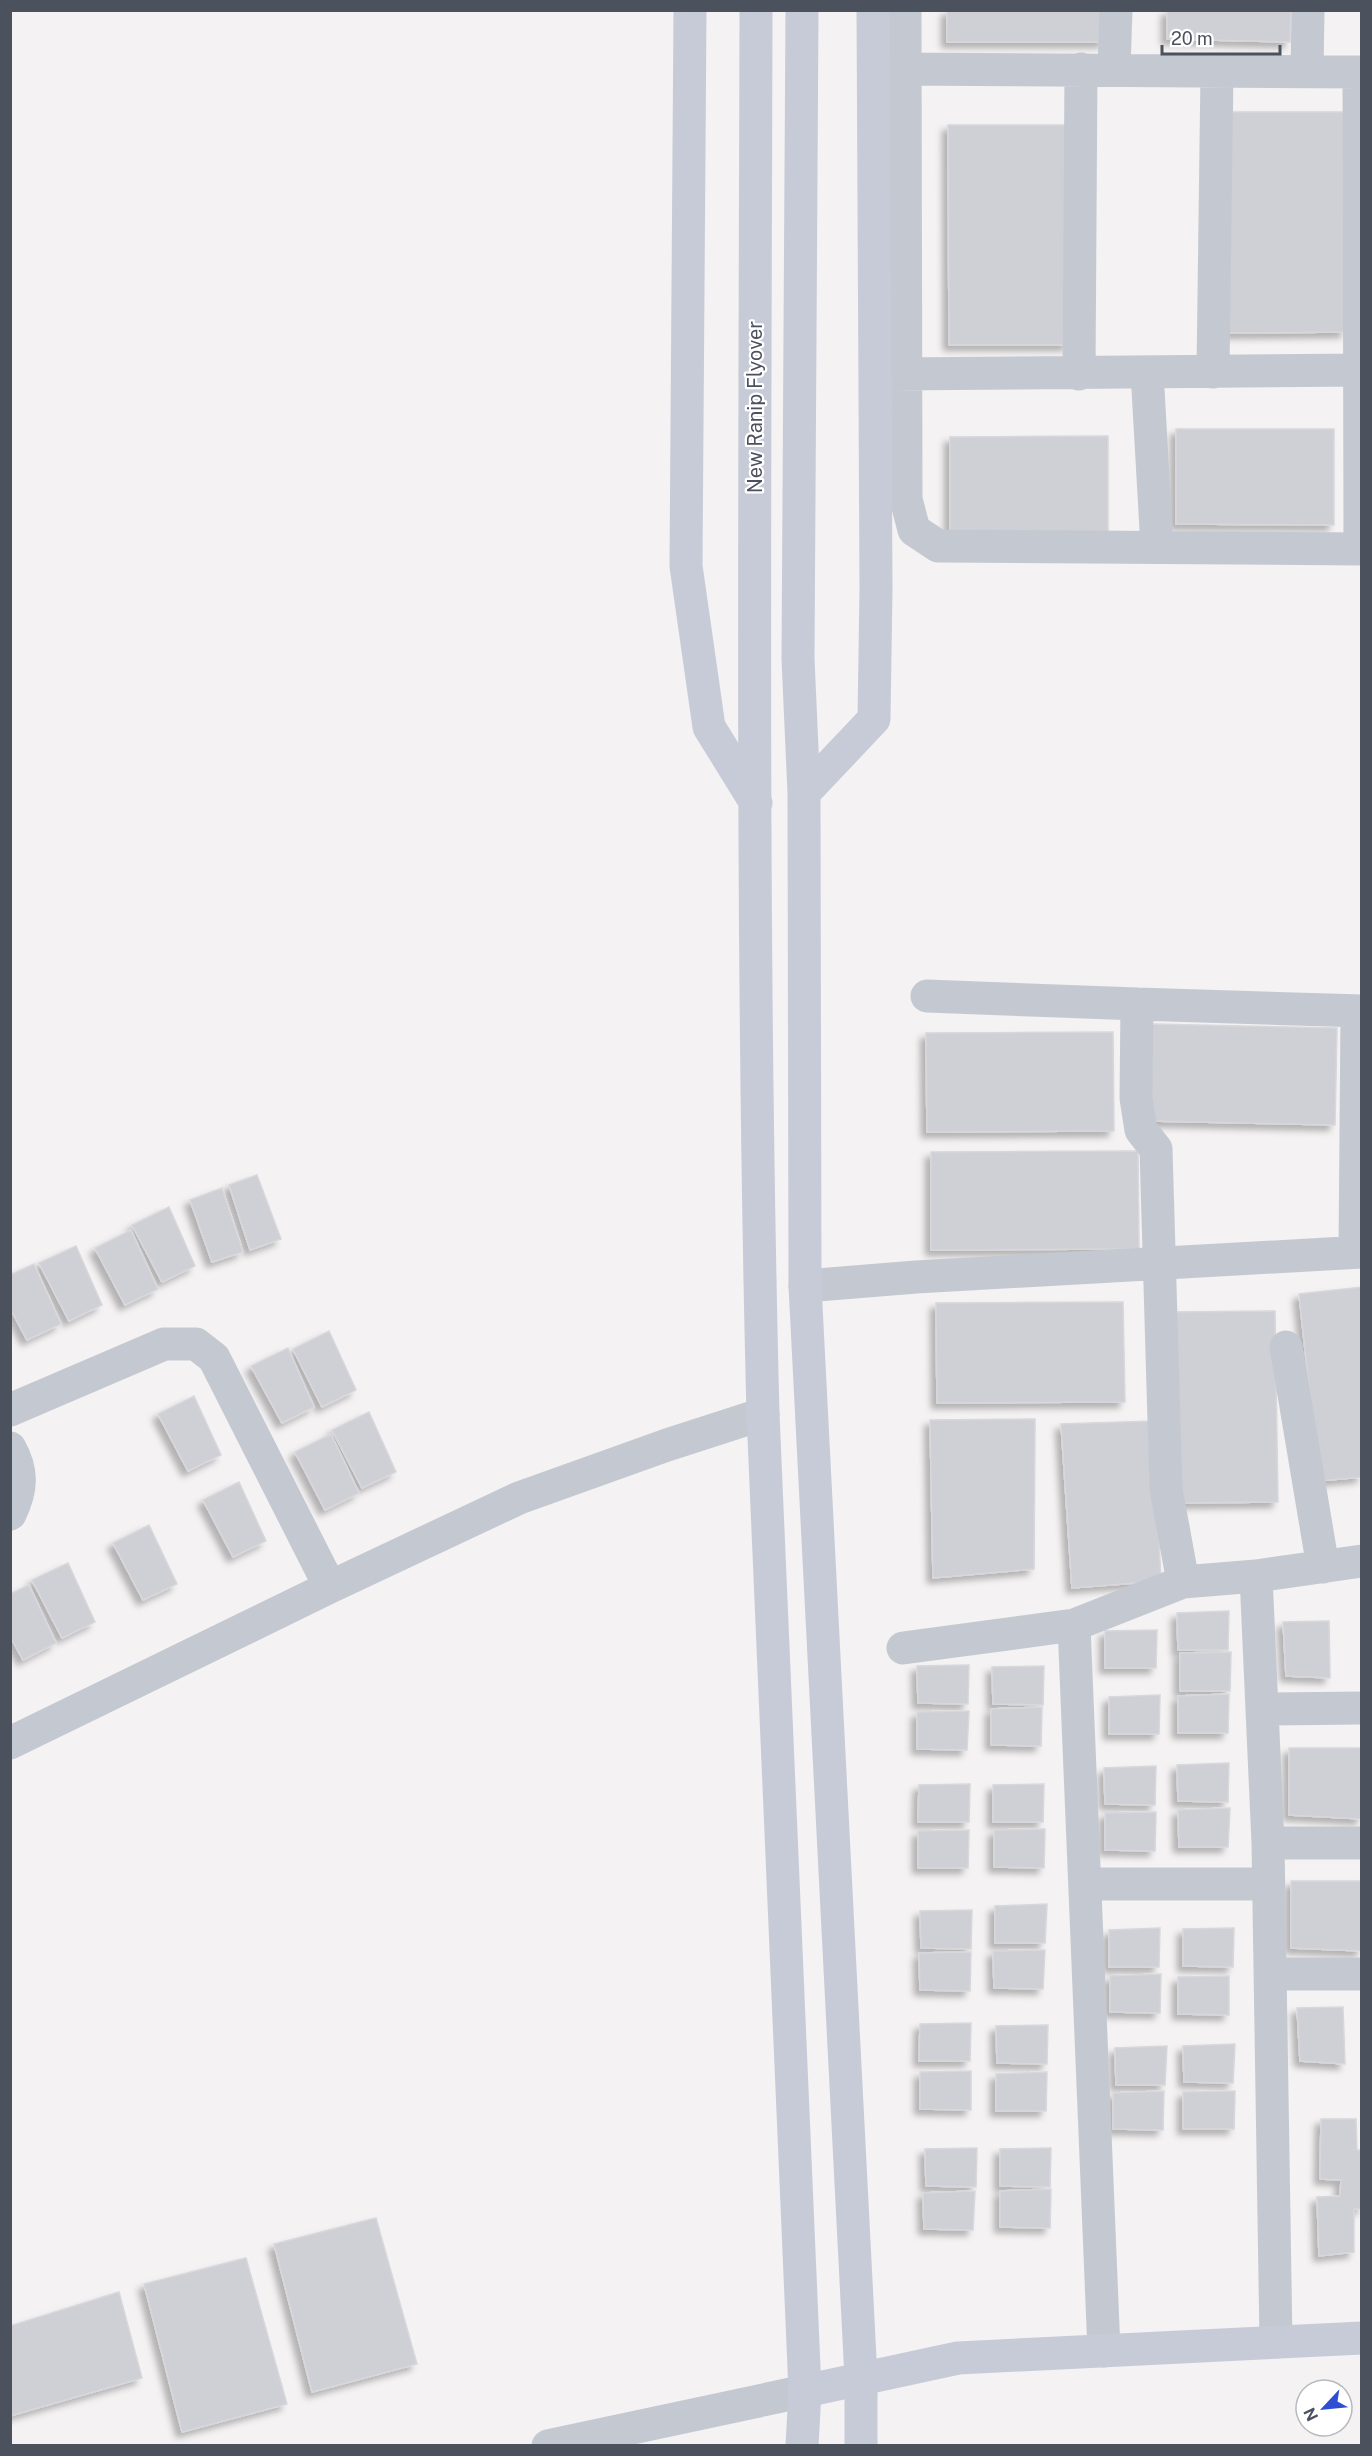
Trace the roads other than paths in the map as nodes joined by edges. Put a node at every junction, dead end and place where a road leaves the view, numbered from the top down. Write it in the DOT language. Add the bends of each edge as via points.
graph roads {
  1 [pos="690,10"];
  2 [pos="756,10"];
  3 [pos="802,10"];
  4 [pos="873,10"];
  5 [pos="905,10"];
  6 [pos="1116,10"];
  7 [pos="1308,10"];
  8 [pos="886,68"];
  9 [pos="1081,69"];
  10 [pos="1114,69"];
  11 [pos="1217,70"];
  12 [pos="1306,71"];
  13 [pos="1360,72"];
  14 [pos="1360,370"];
  15 [pos="1146,372"];
  16 [pos="1213,372"];
  17 [pos="1079,374"];
  18 [pos="886,375"];
  19 [pos="1157,547"];
  20 [pos="1361,549"];
  21 [pos="804,793"];
  22 [pos="756,803"];
  23 [pos="927,996"];
  24 [pos="1137,1004"];
  25 [pos="1359,1011"];
  26 [pos="1358,1252"];
  27 [pos="1160,1263"];
  28 [pos="805,1286"];
  29 [pos="1286,1347"];
  30 [pos="10,1410"];
  31 [pos="763,1414"];
  32 [pos="10,1448"];
  33 [pos="10,1514"];
  34 [pos="1362,1561"];
  35 [pos="1323,1567"];
  36 [pos="1256,1576"];
  37 [pos="1183,1582"];
  38 [pos="330,1587"];
  39 [pos="1074,1625"];
  40 [pos="903,1648"];
  41 [pos="1362,1708"];
  42 [pos="1262,1709"];
  43 [pos="10,1743"];
  44 [pos="1268,1843"];
  45 [pos="1362,1843"];
  46 [pos="1085,1884"];
  47 [pos="1268,1884"];
  48 [pos="1270,1974"];
  49 [pos="1362,1974"];
  50 [pos="1362,2338"];
  51 [pos="1276,2342"];
  52 [pos="1104,2351"];
  53 [pos="861,2378"];
  54 [pos="805,2391"];
  55 [pos="548,2445"];
  56 [pos="802,2445"];
  57 [pos="861,2445"];
  1 -- 22 [label="main road" via="686,566 709,727"];
  2 -- 22 [label="main road, New Ranip Flyover"];
  3 -- 21 [label="main road" via="798,659"];
  4 -- 8 [label="main road"];
  5 -- 8 [label="street"];
  6 -- 10 [label="street"];
  7 -- 12 [label="street"];
  8 -- 9 [label="street"];
  8 -- 18 [label="main road"];
  9 -- 10 [label="street"];
  9 -- 17 [label="street"];
  10 -- 11 [label="street"];
  11 -- 12 [label="street"];
  11 -- 16 [label="street"];
  12 -- 13 [label="street"];
  13 -- 14 [label="street"];
  14 -- 16 [label="street"];
  14 -- 20 [label="street"];
  15 -- 16 [label="street"];
  15 -- 17 [label="street"];
  15 -- 19 [label="street"];
  17 -- 18 [label="street"];
  18 -- 19 [label="street" via="914,531 938,546"];
  18 -- 21 [label="main road" via="874,719"];
  19 -- 20 [label="street"];
  21 -- 28 [label="main road"];
  22 -- 31 [label="main road, New Ranip Flyover"];
  23 -- 24 [label="street"];
  24 -- 25 [label="street"];
  24 -- 27 [label="street" via="1136,1098 1141,1130 1156,1149"];
  25 -- 26 [label="street"];
  26 -- 27 [label="street"];
  27 -- 28 [label="street"];
  27 -- 37 [label="street" via="1166,1489"];
  28 -- 53 [label="main road"];
  29 -- 35 [label="street"];
  30 -- 38 [label="street" via="164,1344 196,1344 214,1358"];
  31 -- 38 [label="street" via="519,1498"];
  31 -- 54 [label="main road, New Ranip Flyover"];
  32 -- 33 [label="street" via="18,1462 21,1481 18,1500"];
  34 -- 35 [label="street"];
  35 -- 36 [label="street"];
  36 -- 37 [label="street"];
  36 -- 42 [label="street"];
  37 -- 39 [label="street"];
  38 -- 43 [label="street"];
  39 -- 40 [label="street"];
  39 -- 46 [label="street"];
  41 -- 42 [label="street"];
  42 -- 44 [label="street"];
  44 -- 45 [label="street"];
  44 -- 47 [label="street"];
  46 -- 47 [label="street"];
  46 -- 52 [label="street"];
  47 -- 48 [label="street"];
  48 -- 49 [label="street"];
  48 -- 51 [label="street"];
  50 -- 51 [label="main road"];
  51 -- 52 [label="main road"];
  52 -- 53 [label="main road" via="958,2358"];
  53 -- 54 [label="main road"];
  53 -- 57 [label="main road"];
  54 -- 55 [label="street"];
  54 -- 56 [label="main road, New Ranip Flyover"];
}
